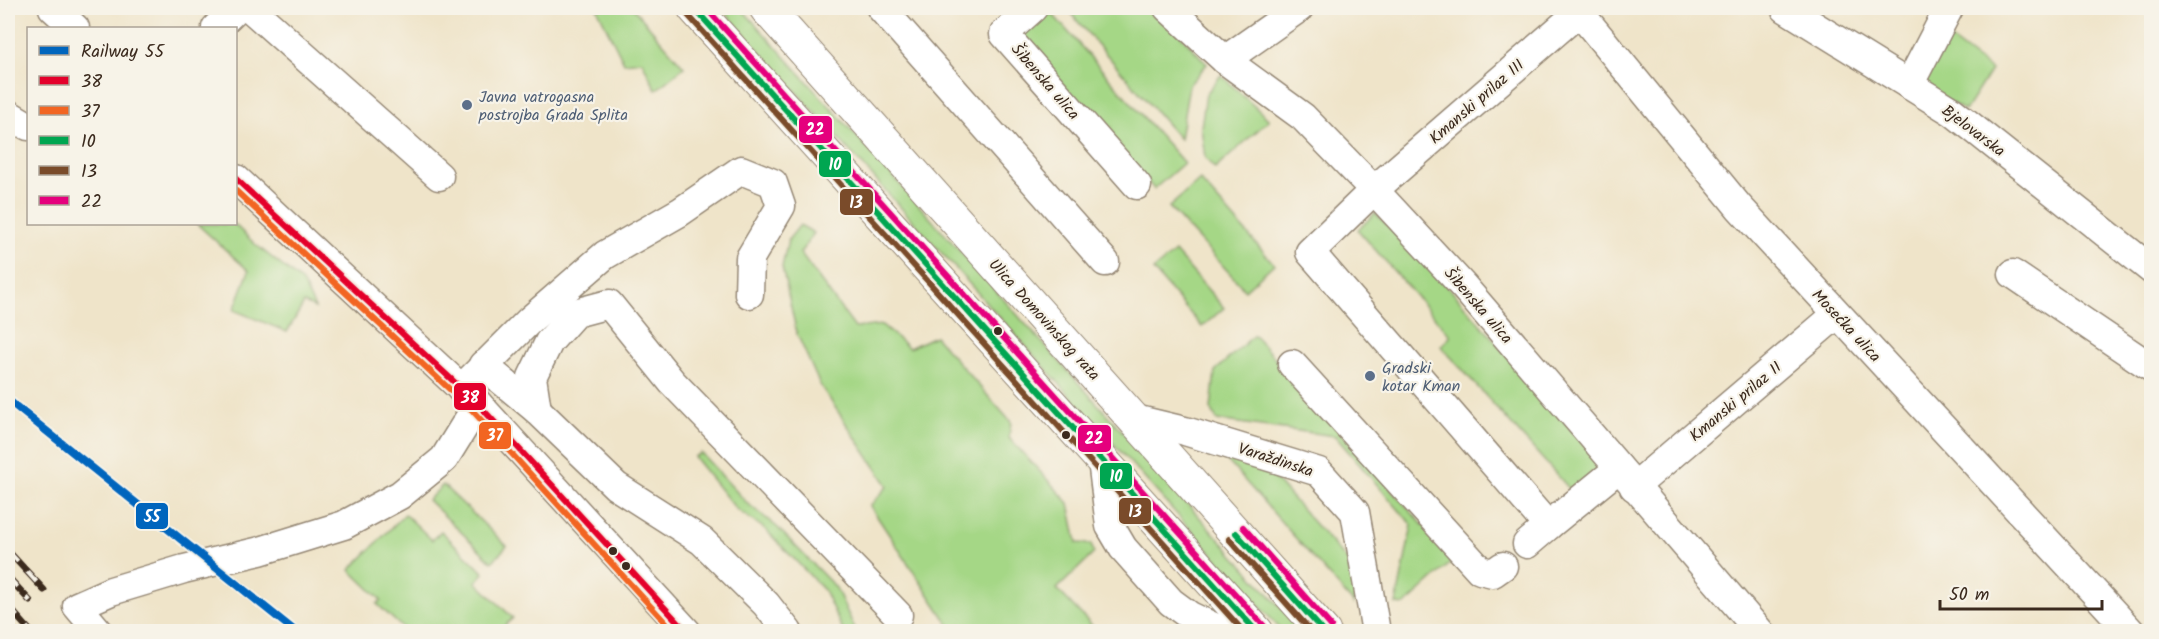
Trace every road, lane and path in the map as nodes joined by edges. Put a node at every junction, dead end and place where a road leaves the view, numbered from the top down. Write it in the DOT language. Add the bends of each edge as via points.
graph roads {
  1 [pos="53,8"];
  2 [pos="237,8"];
  3 [pos="250,8"];
  4 [pos="694,8"];
  5 [pos="766,8"];
  6 [pos="881,8"];
  7 [pos="1033,8"];
  8 [pos="1168,8"];
  9 [pos="1299,8"];
  10 [pos="1785,8"];
  11 [pos="1949,8"];
  12 [pos="1577,10"];
  13 [pos="74,27"];
  14 [pos="217,27"];
  15 [pos="1224,60"];
  16 [pos="1909,85"];
  17 [pos="8,114"];
  18 [pos="27,125"];
  19 [pos="439,176"];
  20 [pos="237,180"];
  21 [pos="1137,185"];
  22 [pos="1374,190"];
  23 [pos="1105,262"];
  24 [pos="2151,270"];
  25 [pos="2013,274"];
  26 [pos="749,294"];
  27 [pos="1836,315"];
  28 [pos="1293,364"];
  29 [pos="483,365"];
  30 [pos="2151,368"];
  31 [pos="470,397"];
  32 [pos="537,411"];
  33 [pos="1135,419"];
  34 [pos="1102,460"];
  35 [pos="1626,478"];
  36 [pos="1548,526"];
  37 [pos="1527,544"];
  38 [pos="1503,566"];
  39 [pos="898,615"];
  40 [pos="99,632"];
  41 [pos="687,632"];
  42 [pos="788,632"];
  43 [pos="1224,632"];
  44 [pos="1257,632"];
  45 [pos="1324,632"];
  46 [pos="1376,632"];
  47 [pos="1760,632"];
  48 [pos="2131,632"];
  1 -- 13 [label="street"];
  2 -- 14 [label="street"];
  3 -- 19 [label="street"];
  4 -- 34 [label="main road"];
  5 -- 33 [label="main road, Ulica Domovinskog rata"];
  6 -- 23 [label="street"];
  7 -- 21 [label="street, Šibenska ulica" via="1004,33"];
  8 -- 15 [label="street, Šibenska ulica"];
  9 -- 15 [label="street"];
  10 -- 16 [label="street, Bjelovarska"];
  11 -- 16 [label="street"];
  12 -- 22 [label="street, Kmanski prilaz III"];
  12 -- 27 [label="street, Mosećka ulica" via="1739,207"];
  15 -- 22 [label="street, Šibenska ulica" via="1303,117"];
  16 -- 24 [label="street, Bjelovarska" via="1953,112"];
  17 -- 18 [label="street"];
  20 -- 31 [label="street"];
  22 -- 35 [label="street, Šibenska ulica" via="1464,286"];
  22 -- 36 [label="street, Kmanski prilaz III" via="1310,252"];
  25 -- 30 [label="street"];
  26 -- 29 [label="street" via="750,258 781,206 772,183 741,170 680,212 605,255"];
  27 -- 35 [label="street, Kmanski prilaz II"];
  27 -- 48 [label="street, Mosećka ulica"];
  28 -- 38 [label="street" via="1480,570 1493,573"];
  29 -- 31 [label="street"];
  29 -- 32 [label="street"];
  31 -- 40 [label="street" via="444,459 400,495 344,525 111,591 76,606"];
  31 -- 41 [label="street"];
  32 -- 39 [label="street" via="532,377 549,342 575,313 609,304 672,382"];
  32 -- 42 [label="street" via="616,486 702,541 766,604"];
  33 -- 45 [label="main road, Ulica Domovinskog rata"];
  33 -- 46 [label="street, Varaždinska" via="1319,472 1354,512"];
  34 -- 43 [label="street" via="1110,526 1123,548 1171,602"];
  34 -- 44 [label="main road"];
  35 -- 36 [label="street, Kmanski prilaz II"];
  35 -- 47 [label="street, Šibenska ulica"];
  36 -- 37 [label="street, Kmanski prilaz II"];
}
